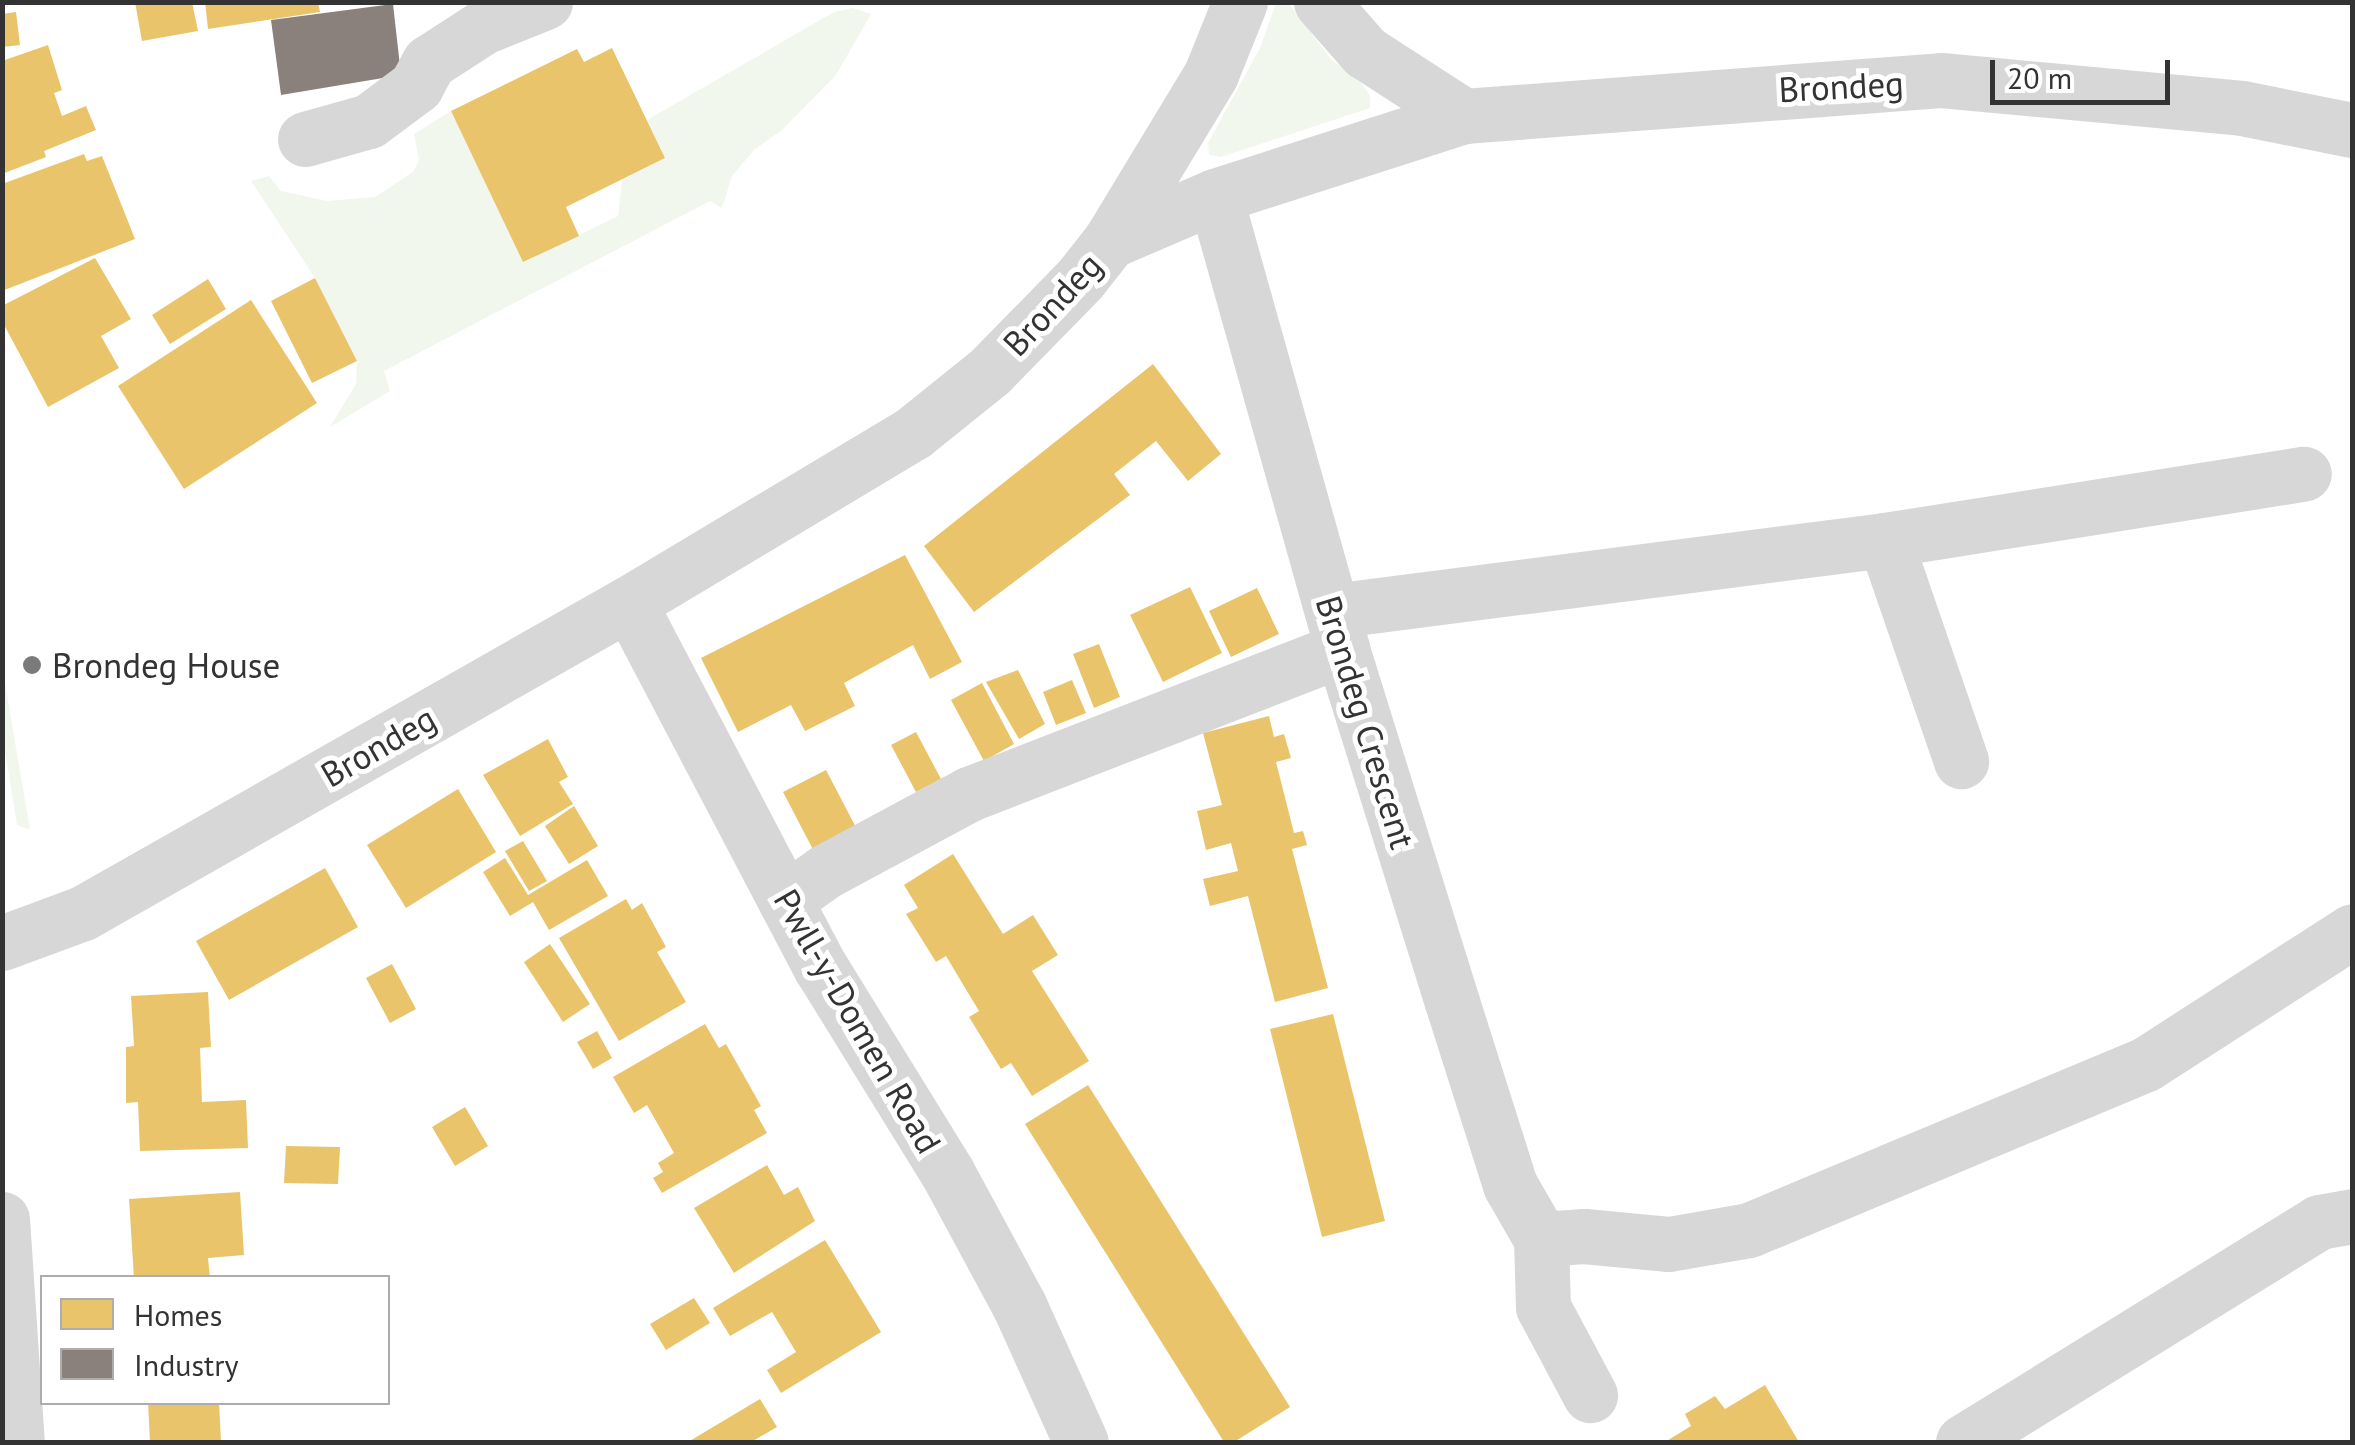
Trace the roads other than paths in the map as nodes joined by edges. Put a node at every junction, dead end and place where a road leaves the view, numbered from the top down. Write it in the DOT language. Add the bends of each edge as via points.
graph roads {
  1 [pos="545,2"];
  2 [pos="1240,2"];
  3 [pos="1321,2"];
  4 [pos="1464,116"];
  5 [pos="2352,130"];
  6 [pos="305,139"];
  7 [pos="1215,196"];
  8 [pos="1110,241"];
  9 [pos="2304,474"];
  10 [pos="1885,540"];
  11 [pos="630,603"];
  12 [pos="1337,630"];
  13 [pos="1960,762"];
  14 [pos="786,900"];
  15 [pos="2352,931"];
  16 [pos="2,944"];
  17 [pos="2352,1216"];
  18 [pos="2,1219"];
  19 [pos="1541,1239"];
  20 [pos="1590,1394"];
  21 [pos="17,1442"];
  22 [pos="1081,1442"];
  23 [pos="1962,1442"];
  1 -- 6 [label="street" via="483,27 429,62 416,86 370,121"];
  2 -- 8 [label="street" via="1211,74"];
  3 -- 4 [label="street" via="1364,52"];
  4 -- 5 [label="street, Brondeg" via="1940,80 2242,108"];
  4 -- 7 [label="street, Brondeg"];
  7 -- 8 [label="street, Brondeg"];
  7 -- 12 [label="street, Brondeg Crescent"];
  8 -- 11 [label="street, Brondeg" via="990,371 913,433"];
  9 -- 10 [label="street"];
  10 -- 12 [label="street"];
  10 -- 13 [label="street"];
  11 -- 14 [label="street, Pwll-y-Domen Road"];
  11 -- 16 [label="street, Brondeg" via="83,913"];
  12 -- 14 [label="street" via="969,794 826,871"];
  12 -- 19 [label="street, Brondeg Crescent" via="1510,1184"];
  14 -- 22 [label="street, Pwll-y-Domen Road" via="956,1188"];
  15 -- 19 [label="street" via="2146,1064 1749,1230 1669,1244"];
  17 -- 23 [label="street" via="2319,1222"];
  18 -- 21 [label="street"];
  19 -- 20 [label="street, Brondeg Crescent" via="1543,1307"];
}
